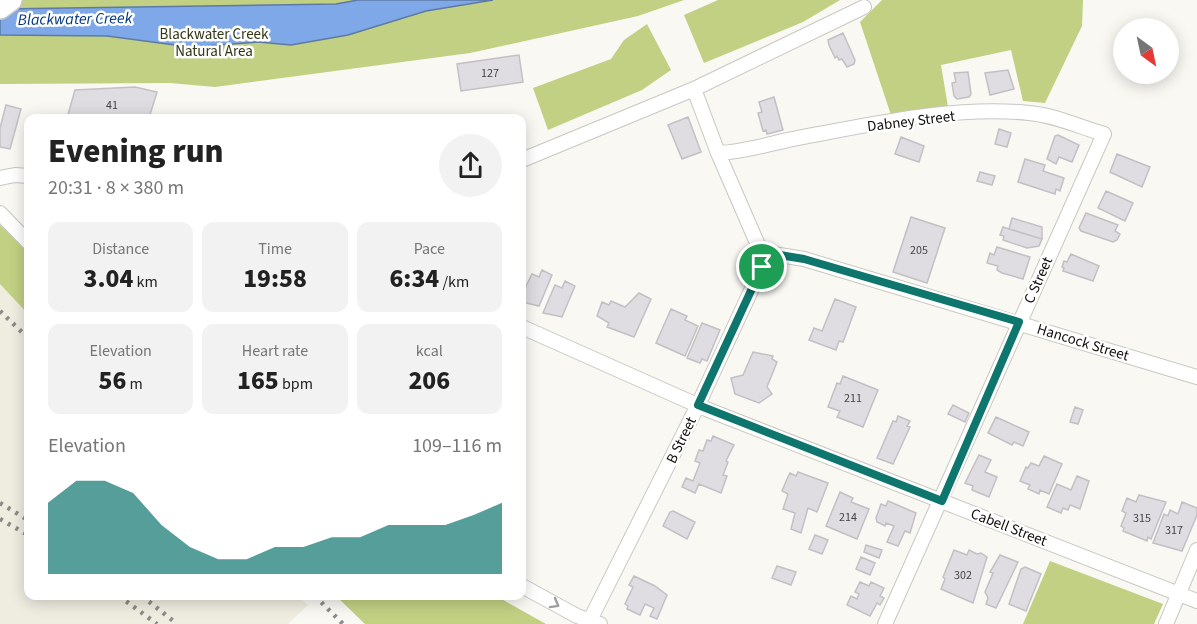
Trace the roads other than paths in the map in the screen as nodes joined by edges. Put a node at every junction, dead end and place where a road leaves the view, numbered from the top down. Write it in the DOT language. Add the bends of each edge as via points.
graph roads {
  1 [pos="11,0"];
  2 [pos="864,7"];
  3 [pos="0,8"];
  4 [pos="694,89"];
  5 [pos="1104,134"];
  6 [pos="718,153"];
  7 [pos="526,158"];
  8 [pos="24,176"];
  9 [pos="0,178"];
  10 [pos="0,213"];
  11 [pos="24,238"];
  12 [pos="761,252"];
  13 [pos="1019,322"];
  14 [pos="526,329"];
  15 [pos="1197,377"];
  16 [pos="698,405"];
  17 [pos="942,501"];
  18 [pos="1197,550"];
  19 [pos="526,588"];
  20 [pos="1179,593"];
  21 [pos="1197,601"];
  22 [pos="595,622"];
  23 [pos="885,624"];
  24 [pos="1166,624"];
  1 -- 3 [label="main road"];
  2 -- 4 [label="street"];
  4 -- 6 [label="street"];
  4 -- 7 [label="street"];
  5 -- 6 [label="street, Dabney Street" via="1032,113 996,111 910,119"];
  5 -- 13 [label="street, C Street"];
  6 -- 12 [label="street"];
  8 -- 9 [label="street"];
  10 -- 11 [label="street"];
  12 -- 13 [label="street, Hancock Street" via="804,259"];
  12 -- 16 [label="street, B Street" via="762,267"];
  13 -- 15 [label="street, Hancock Street"];
  13 -- 17 [label="street, C Street"];
  14 -- 16 [label="street, Cabell Street"];
  16 -- 17 [label="street, Cabell Street"];
  16 -- 22 [label="street, B Street"];
  17 -- 20 [label="street, Cabell Street"];
  17 -- 23 [label="street, C Street"];
  18 -- 20 [label="street"];
  19 -- 22 [label="street, one-way"];
  20 -- 21 [label="street, Cabell Street"];
  20 -- 24 [label="street"];
}
